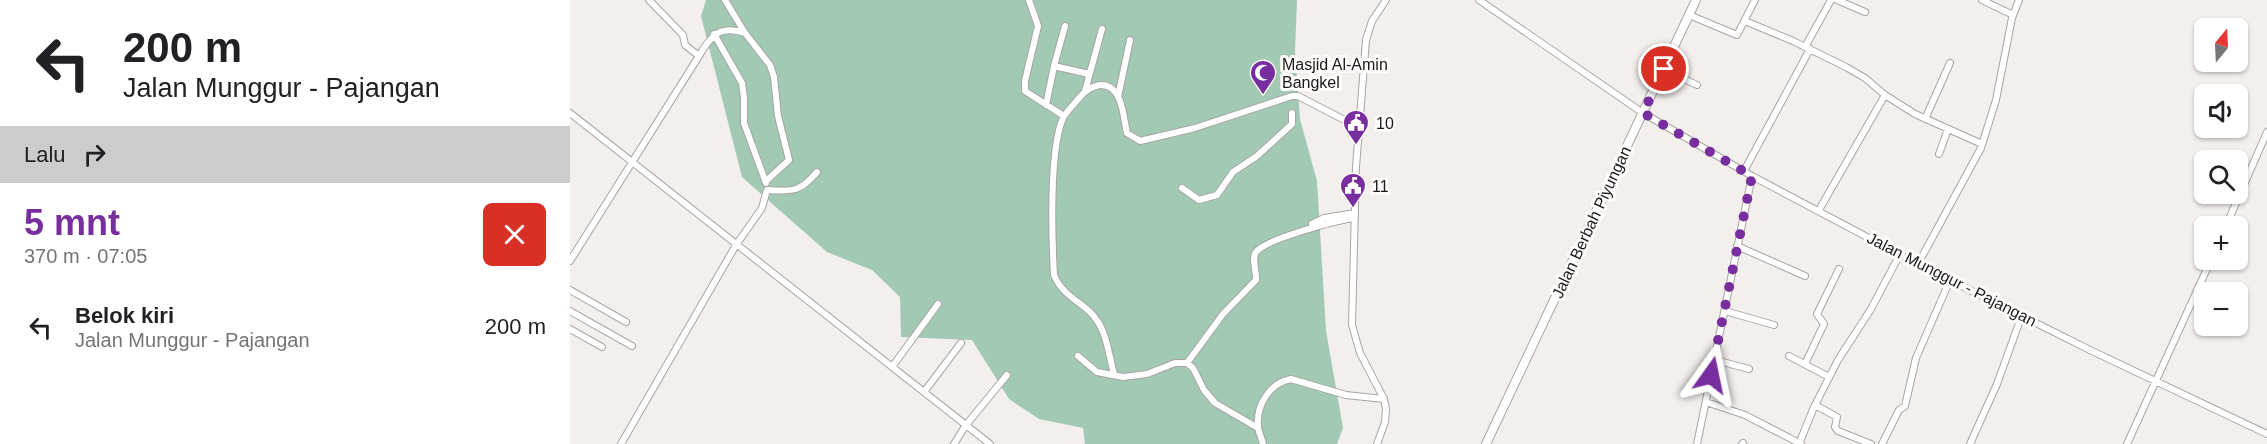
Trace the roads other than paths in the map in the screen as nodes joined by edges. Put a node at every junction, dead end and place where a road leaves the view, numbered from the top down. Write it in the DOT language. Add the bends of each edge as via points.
graph roads {
  1 [pos="649,0"];
  2 [pos="725,0"];
  3 [pos="1029,0"];
  4 [pos="1386,0"];
  5 [pos="1479,0"];
  6 [pos="1696,0"];
  7 [pos="1755,0"];
  8 [pos="1832,0"];
  9 [pos="1837,0"];
  10 [pos="1982,0"];
  11 [pos="2019,0"];
  12 [pos="1865,12"];
  13 [pos="1689,15"];
  14 [pos="2013,15"];
  15 [pos="1745,21"];
  16 [pos="1065,26"];
  17 [pos="1102,29"];
  18 [pos="745,33"];
  19 [pos="714,34"];
  20 [pos="1130,40"];
  21 [pos="1807,48"];
  22 [pos="699,56"];
  23 [pos="1950,63"];
  24 [pos="1054,66"];
  25 [pos="1664,69"];
  26 [pos="1089,74"];
  27 [pos="1697,85"];
  28 [pos="1085,92"];
  29 [pos="1885,95"];
  30 [pos="1118,97"];
  31 [pos="1046,105"];
  32 [pos="570,112"];
  33 [pos="1292,113"];
  34 [pos="1643,113"];
  35 [pos="1064,116"];
  36 [pos="1925,119"];
  37 [pos="1358,127"];
  38 [pos="1948,129"];
  39 [pos="2267,132"];
  40 [pos="1982,144"];
  41 [pos="1939,154"];
  42 [pos="632,160"];
  43 [pos="1744,171"];
  44 [pos="817,172"];
  45 [pos="1752,176"];
  46 [pos="766,181"];
  47 [pos="1182,188"];
  48 [pos="767,190"];
  49 [pos="1819,210"];
  50 [pos="1355,215"];
  51 [pos="2230,216"];
  52 [pos="1312,224"];
  53 [pos="736,245"];
  54 [pos="1737,246"];
  55 [pos="1900,254"];
  56 [pos="570,261"];
  57 [pos="1918,264"];
  58 [pos="1839,269"];
  59 [pos="2207,270"];
  60 [pos="1805,276"];
  61 [pos="1950,280"];
  62 [pos="570,290"];
  63 [pos="938,304"];
  64 [pos="570,311"];
  65 [pos="1725,311"];
  66 [pos="2022,315"];
  67 [pos="626,322"];
  68 [pos="1774,324"];
  69 [pos="570,329"];
  70 [pos="961,343"];
  71 [pos="632,346"];
  72 [pos="602,347"];
  73 [pos="1078,356"];
  74 [pos="1789,356"];
  75 [pos="1715,360"];
  76 [pos="1186,363"];
  77 [pos="1805,364"];
  78 [pos="892,367"];
  79 [pos="1749,369"];
  80 [pos="1114,374"];
  81 [pos="1007,375"];
  82 [pos="1829,377"];
  83 [pos="2157,382"];
  84 [pos="924,392"];
  85 [pos="1384,399"];
  86 [pos="1706,402"];
  87 [pos="1815,405"];
  88 [pos="966,425"];
  89 [pos="1258,428"];
  90 [pos="2267,434"];
  91 [pos="1863,442"];
  92 [pos="621,444"];
  93 [pos="954,444"];
  94 [pos="990,444"];
  95 [pos="1263,444"];
  96 [pos="1377,444"];
  97 [pos="1486,444"];
  98 [pos="1697,444"];
  99 [pos="1800,444"];
  100 [pos="1871,444"];
  101 [pos="1882,444"];
  102 [pos="1970,444"];
  103 [pos="2127,444"];
  1 -- 22 [label="street" via="682,35 685,45"];
  2 -- 18 [label="street"];
  3 -- 31 [label="street" via="1038,26 1025,88"];
  4 -- 37 [label="street" via="1372,21 1366,40"];
  5 -- 34 [label="street, Jalan Munggur - Pajangan"];
  6 -- 13 [label="street, Jalan Berbah Piyungan"];
  7 -- 15 [label="street"];
  8 -- 21 [label="street"];
  9 -- 12 [label="street"];
  10 -- 14 [label="street"];
  11 -- 14 [label="street"];
  13 -- 15 [label="street" via="1737,35"];
  13 -- 25 [label="street, Jalan Berbah Piyungan"];
  14 -- 40 [label="street" via="1996,100"];
  15 -- 21 [label="street"];
  16 -- 24 [label="street"];
  17 -- 26 [label="street"];
  18 -- 19 [label="street" via="725,29"];
  18 -- 46 [label="street" via="770,65 789,160"];
  19 -- 22 [label="street"];
  19 -- 46 [label="street" via="742,83 744,123"];
  20 -- 30 [label="street"];
  21 -- 29 [label="street" via="1865,78"];
  21 -- 43 [label="street"];
  22 -- 42 [label="street"];
  23 -- 36 [label="street"];
  24 -- 26 [label="street"];
  24 -- 31 [label="street"];
  25 -- 27 [label="street"];
  25 -- 34 [label="street, Jalan Berbah Piyungan"];
  26 -- 28 [label="street"];
  28 -- 30 [label="street" via="1107,86"];
  28 -- 35 [label="street"];
  29 -- 36 [label="street"];
  29 -- 49 [label="street"];
  30 -- 37 [label="street" via="1127,133 1140,141 1196,128 1292,96"];
  31 -- 35 [label="street"];
  32 -- 42 [label="street"];
  33 -- 47 [label="street" via="1292,124 1233,172 1217,195 1199,200"];
  34 -- 43 [label="street, Jalan Munggur - Pajangan"];
  34 -- 97 [label="street, Jalan Berbah Piyungan"];
  35 -- 80 [label="street" via="1055,160 1054,275 1063,290 1096,319 1105,335"];
  36 -- 38 [label="street"];
  37 -- 50 [label="street"];
  38 -- 40 [label="street"];
  38 -- 41 [label="street"];
  39 -- 51 [label="street"];
  40 -- 57 [label="street"];
  42 -- 53 [label="street"];
  42 -- 56 [label="street"];
  43 -- 45 [label="street, Jalan Munggur - Pajangan"];
  44 -- 48 [label="street" via="795,191"];
  45 -- 49 [label="street, Jalan Munggur - Pajangan"];
  45 -- 54 [label="street"];
  46 -- 48 [label="street"];
  48 -- 53 [label="street" via="762,208"];
  49 -- 55 [label="street, Jalan Munggur - Pajangan"];
  50 -- 52 [label="street" via="1324,218"];
  50 -- 76 [label="street" via="1256,251 1256,280 1223,314"];
  50 -- 85 [label="street" via="1352,325 1360,353"];
  53 -- 78 [label="street"];
  53 -- 92 [label="street"];
  54 -- 60 [label="street"];
  54 -- 65 [label="street"];
  55 -- 57 [label="street, Jalan Munggur - Pajangan"];
  55 -- 82 [label="street"];
  57 -- 61 [label="street, Jalan Munggur - Pajangan"];
  58 -- 77 [label="street" via="1817,314 1824,324"];
  59 -- 83 [label="street"];
  61 -- 66 [label="street, Jalan Munggur - Pajangan"];
  61 -- 101 [label="street" via="1916,358 1905,406 1899,410"];
  62 -- 67 [label="street"];
  63 -- 78 [label="street"];
  64 -- 71 [label="street"];
  65 -- 68 [label="street"];
  65 -- 75 [label="street"];
  66 -- 83 [label="street, Jalan Munggur - Pajangan"];
  66 -- 102 [label="street"];
  69 -- 72 [label="street"];
  70 -- 84 [label="street"];
  73 -- 80 [label="street" via="1097,372"];
  74 -- 77 [label="street"];
  75 -- 79 [label="street"];
  75 -- 86 [label="street"];
  76 -- 80 [label="street" via="1134,376"];
  76 -- 89 [label="street" via="1215,403"];
  77 -- 82 [label="street"];
  78 -- 84 [label="street"];
  81 -- 88 [label="street"];
  82 -- 87 [label="street"];
  83 -- 90 [label="street, Jalan Munggur - Pajangan"];
  83 -- 103 [label="street"];
  84 -- 88 [label="street"];
  85 -- 89 [label="street" via="1346,395 1291,379 1282,381 1262,403"];
  85 -- 96 [label="street" via="1385,422"];
  86 -- 98 [label="street"];
  86 -- 99 [label="street" via="1745,415"];
  87 -- 91 [label="street" via="1837,417 1838,432"];
  87 -- 99 [label="street"];
  88 -- 93 [label="street"];
  88 -- 94 [label="street"];
  89 -- 95 [label="street"];
  91 -- 100 [label="street"];
}
